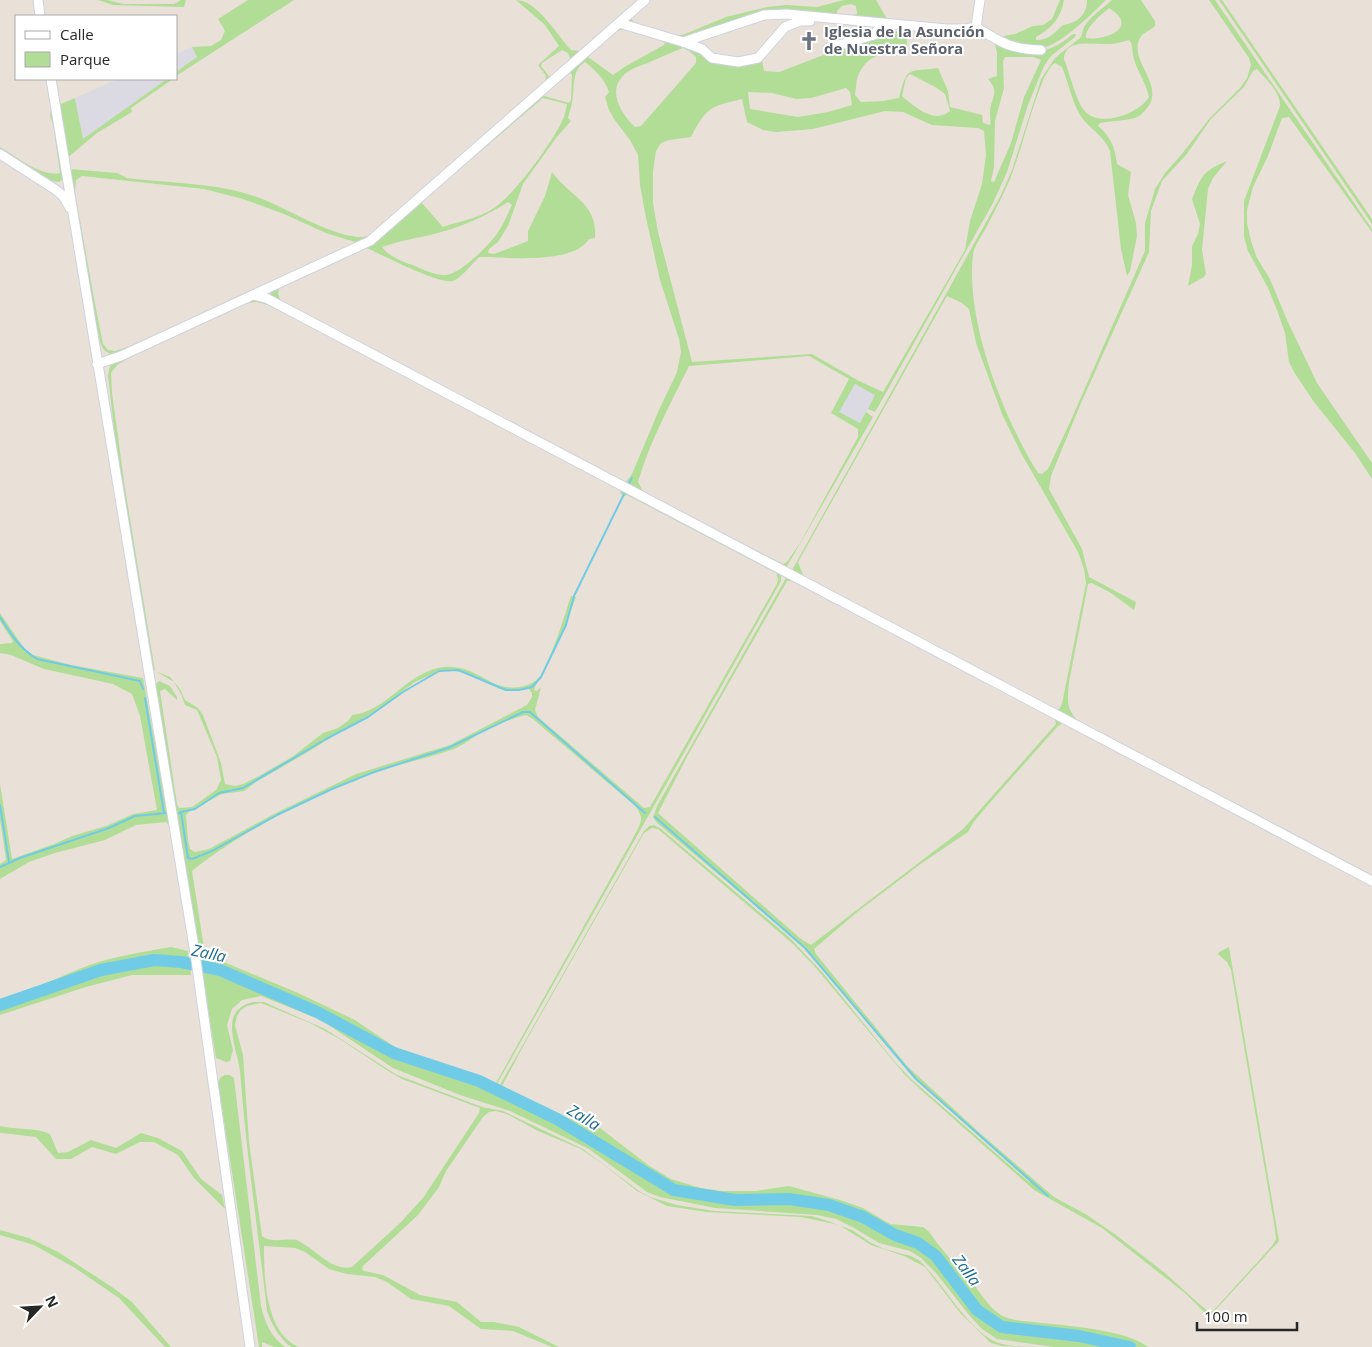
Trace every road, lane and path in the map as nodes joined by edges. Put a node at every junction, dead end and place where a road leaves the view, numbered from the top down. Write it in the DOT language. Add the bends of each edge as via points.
graph roads {
  1 [pos="38,0"];
  2 [pos="645,0"];
  3 [pos="980,0"];
  4 [pos="40,15"];
  5 [pos="619,23"];
  6 [pos="867,23"];
  7 [pos="882,24"];
  8 [pos="976,26"];
  9 [pos="682,42"];
  10 [pos="828,48"];
  11 [pos="1041,50"];
  12 [pos="51,80"];
  13 [pos="0,154"];
  14 [pos="67,178"];
  15 [pos="56,190"];
  16 [pos="73,217"];
  17 [pos="253,295"];
  18 [pos="97,364"];
  19 [pos="1372,881"];
  20 [pos="250,1347"];
  1 -- 4 [label="street"];
  2 -- 5 [label="street"];
  3 -- 8 [label="street"];
  5 -- 9 [label="street"];
  5 -- 17 [label="street" via="370,241"];
  6 -- 7 [label="street"];
  6 -- 9 [label="street" via="786,14 764,15"];
  6 -- 9 [label="street" via="800,20 785,27 758,58 738,62 712,58"];
  7 -- 8 [label="street" via="947,29"];
  7 -- 10 [label="street" via="874,35"];
  8 -- 11 [label="street" via="1005,44 1024,50"];
  12 -- 14 [label="street"];
  13 -- 15 [label="street"];
  14 -- 15 [label="street" via="65,185"];
  14 -- 16 [label="street"];
  15 -- 16 [label="street"];
  16 -- 18 [label="street"];
  17 -- 18 [label="street"];
  17 -- 19 [label="street" via="266,298"];
  18 -- 20 [label="street" via="200,984"];
}
